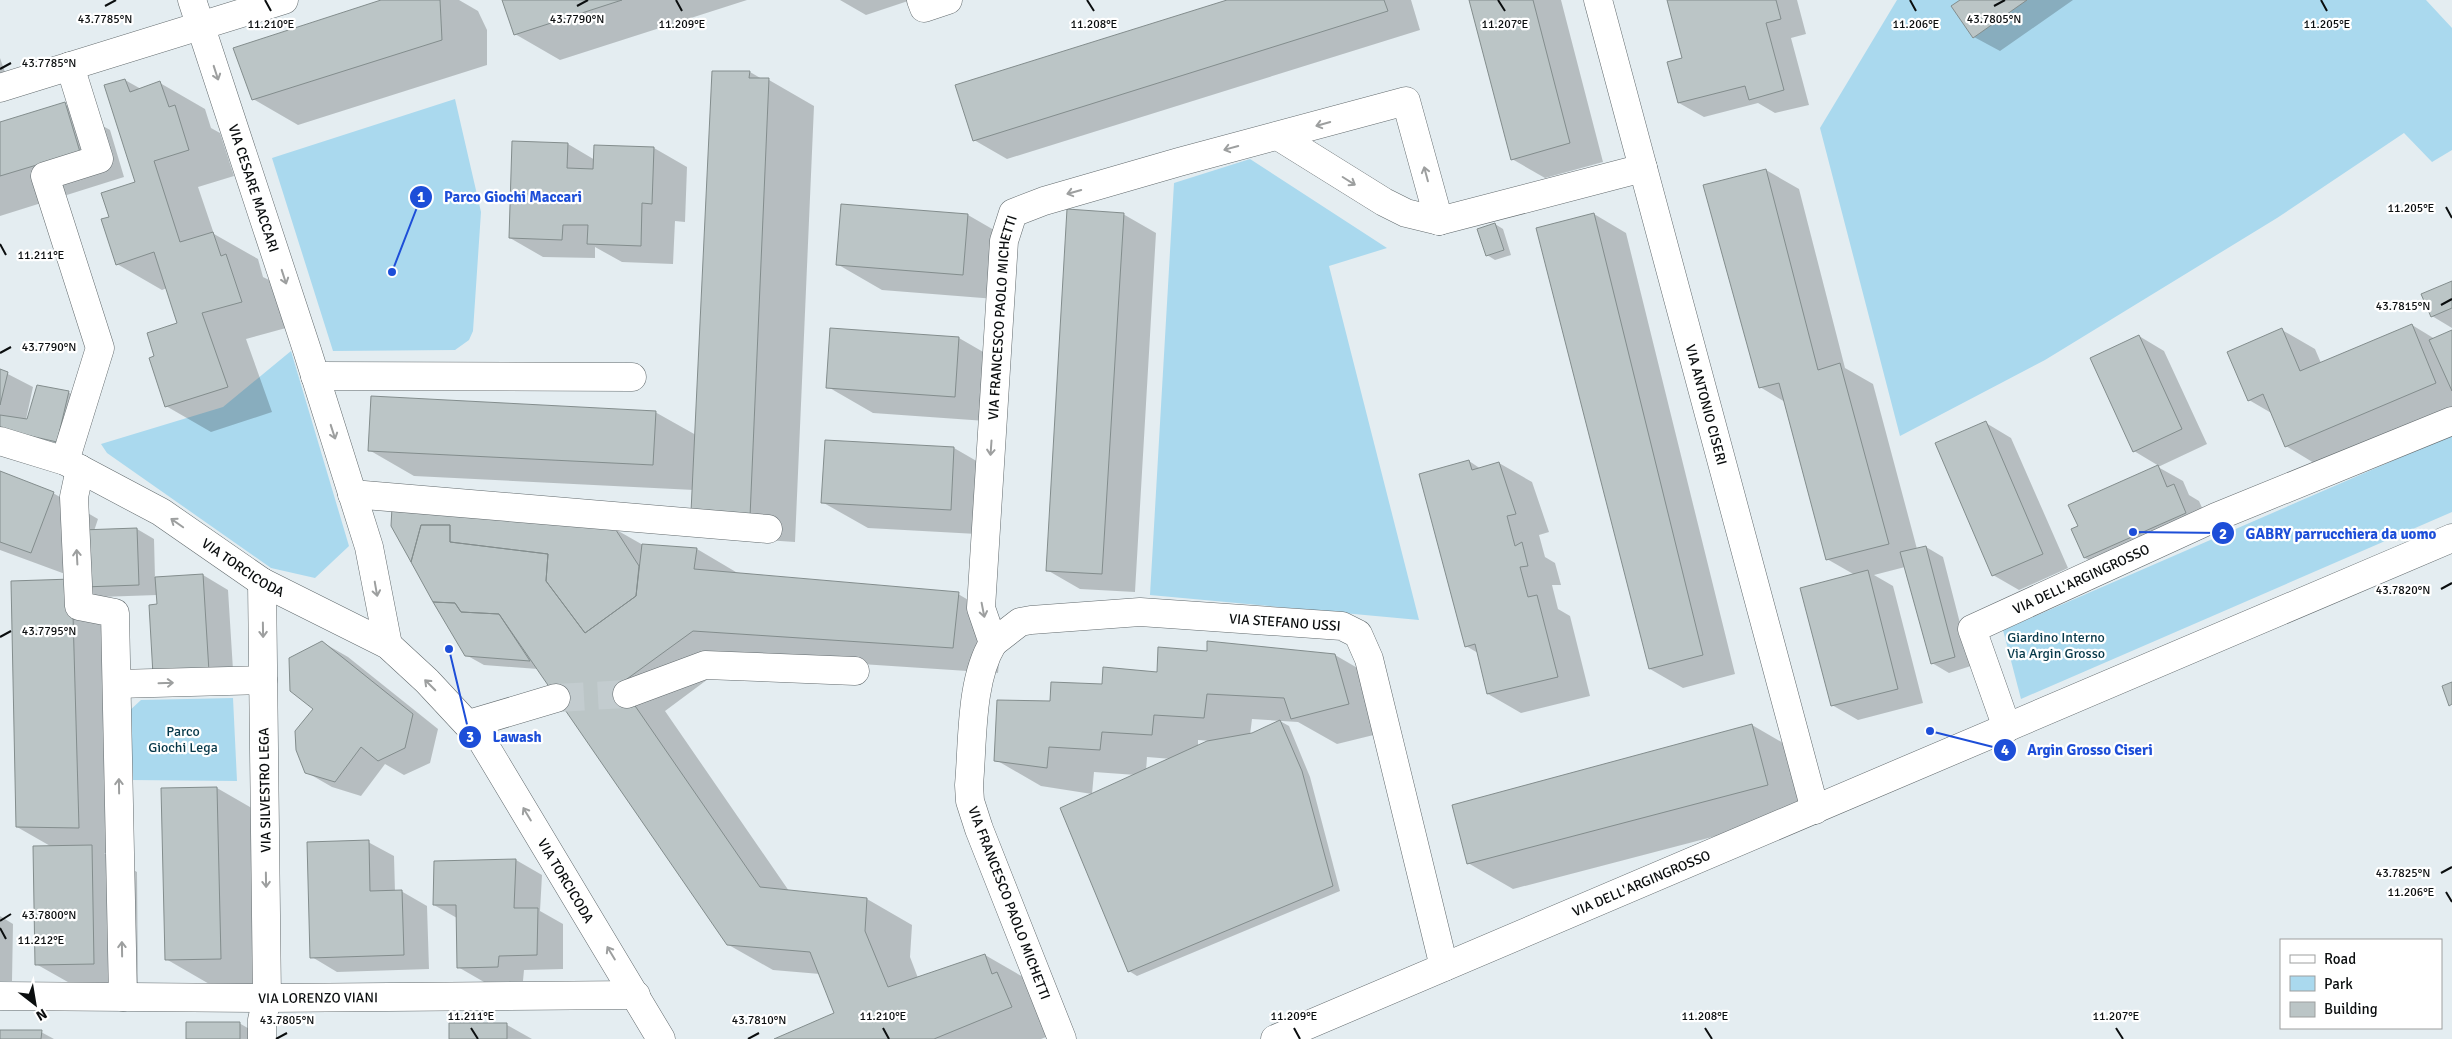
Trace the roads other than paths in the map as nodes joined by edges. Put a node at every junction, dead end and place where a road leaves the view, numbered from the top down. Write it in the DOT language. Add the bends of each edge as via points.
graph roads {
  1 [pos="192,0"];
  2 [pos="284,0"];
  3 [pos="921,0"];
  4 [pos="948,0"];
  5 [pos="1598,0"];
  6 [pos="201,27"];
  7 [pos="70,66"];
  8 [pos="0,88"];
  9 [pos="1278,136"];
  10 [pos="1643,168"];
  11 [pos="1439,221"];
  12 [pos="315,376"];
  13 [pos="632,377"];
  14 [pos="2452,421"];
  15 [pos="0,441"];
  16 [pos="73,465"];
  17 [pos="352,494"];
  18 [pos="768,529"];
  19 [pos="2452,538"];
  20 [pos="262,582"];
  21 [pos="993,643"];
  22 [pos="388,645"];
  23 [pos="855,671"];
  24 [pos="264,680"];
  25 [pos="117,684"];
  26 [pos="627,694"];
  27 [pos="556,698"];
  28 [pos="468,724"];
  29 [pos="2007,728"];
  30 [pos="1815,810"];
  31 [pos="1444,968"];
  32 [pos="636,995"];
  33 [pos="0,996"];
  34 [pos="123,998"];
  35 [pos="267,998"];
  36 [pos="262,1039"];
  37 [pos="661,1039"];
  38 [pos="1062,1039"];
  39 [pos="1275,1039"];
  1 -- 6 [label="street, VIA CESARE MACCARI"];
  2 -- 6 [label="street"];
  3 -- 4 [label="street" via="924,8"];
  5 -- 10 [label="street, VIA ANTONIO CISERI"];
  6 -- 7 [label="street"];
  6 -- 12 [label="street, VIA CESARE MACCARI, one-way"];
  7 -- 8 [label="street"];
  7 -- 16 [label="street" via="99,159 45,176 100,348"];
  9 -- 11 [label="street, one-way" via="1384,202 1406,213"];
  11 -- 9 [label="street, one-way" via="1406,101"];
  9 -- 21 [label="street, VIA FRANCESCO PAOLO MICHETTI, one-way" via="1053,198 1013,213 1004,241 981,608"];
  10 -- 11 [label="street"];
  10 -- 30 [label="street, VIA ANTONIO CISERI"];
  12 -- 13 [label="street"];
  12 -- 17 [label="street, VIA CESARE MACCARI, one-way"];
  14 -- 29 [label="street, VIA DELL'ARGINGROSSO" via="2216,517 1972,629"];
  15 -- 16 [label="street, VIA TORCICODA"];
  20 -- 16 [label="street, VIA TORCICODA, one-way" via="161,512"];
  25 -- 16 [label="street, one-way" via="115,613 79,606"];
  17 -- 18 [label="street"];
  17 -- 22 [label="street, VIA CESARE MACCARI, one-way" via="369,546"];
  19 -- 29 [label="street, VIA DELL'ARGINGROSSO"];
  20 -- 22 [label="street, VIA TORCICODA"];
  20 -- 24 [label="street, VIA SILVESTRO LEGA, one-way"];
  21 -- 31 [label="street, VIA STEFANO USSI" via="1020,622 1140,612 1342,626 1358,634 1369,659"];
  21 -- 38 [label="street, VIA FRANCESCO PAOLO MICHETTI" via="982,665 978,686 970,801"];
  28 -- 22 [label="street, VIA TORCICODA, one-way"];
  23 -- 26 [label="street" via="705,665"];
  25 -- 24 [label="street, one-way"];
  24 -- 35 [label="street, VIA SILVESTRO LEGA, one-way"];
  34 -- 25 [label="street, one-way"];
  27 -- 28 [label="street"];
  32 -- 28 [label="street, VIA TORCICODA, one-way" via="493,757"];
  29 -- 30 [label="street, VIA DELL'ARGINGROSSO"];
  30 -- 31 [label="street, VIA DELL'ARGINGROSSO"];
  31 -- 39 [label="street, VIA DELL'ARGINGROSSO"];
  32 -- 35 [label="street, VIA LORENZO VIANI"];
  32 -- 37 [label="street, VIA TORCICODA"];
  33 -- 34 [label="street, VIA LORENZO VIANI"];
  34 -- 35 [label="street, VIA LORENZO VIANI"];
  35 -- 36 [label="street, VIA SILVESTRO LEGA"];
}
